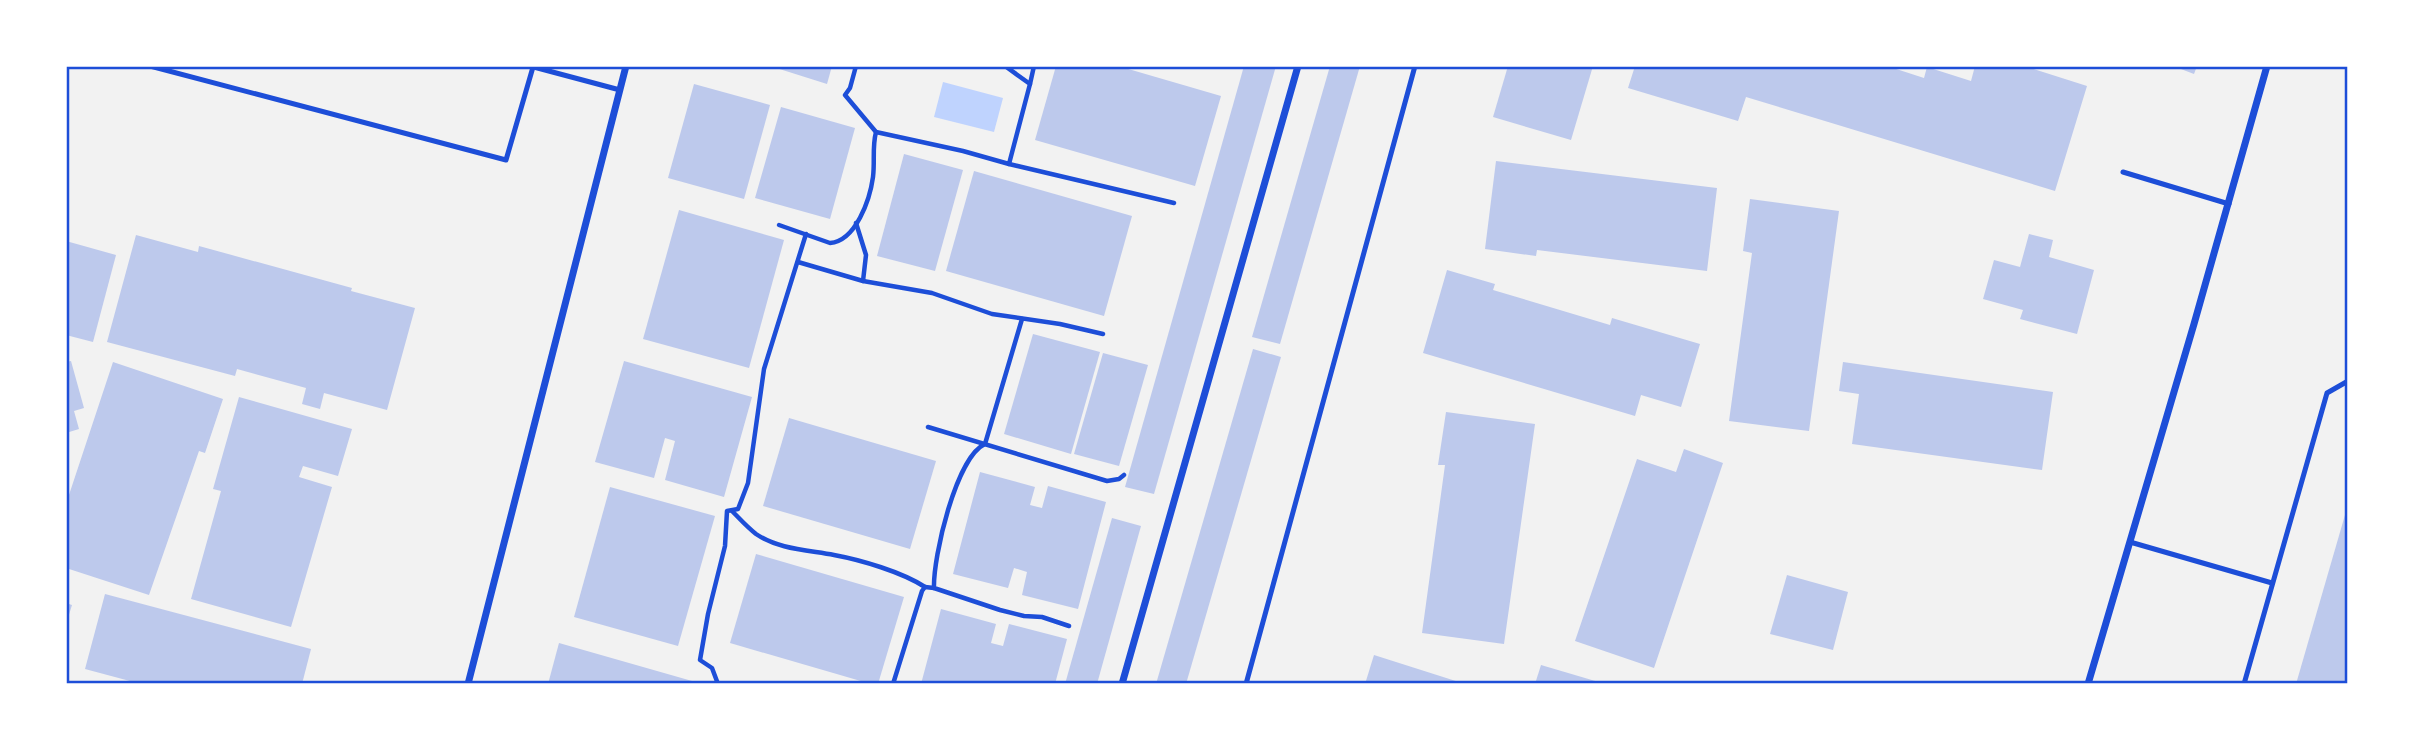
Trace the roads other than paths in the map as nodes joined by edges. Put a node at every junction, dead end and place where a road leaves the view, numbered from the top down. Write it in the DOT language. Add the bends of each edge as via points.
graph roads {
  1 [pos="150,66"];
  2 [pos="626,66"];
  3 [pos="1298,66"];
  4 [pos="1415,66"];
  5 [pos="2267,66"];
  6 [pos="531,67"];
  7 [pos="620,90"];
  8 [pos="2123,172"];
  9 [pos="2229,204"];
  10 [pos="2347,382"];
  11 [pos="2130,542"];
  12 [pos="2272,583"];
  13 [pos="468,684"];
  14 [pos="1122,684"];
  15 [pos="1246,684"];
  16 [pos="2088,684"];
  17 [pos="2244,684"];
  1 -- 6 [label="lane" via="506,160"];
  2 -- 7 [label="street"];
  3 -- 14 [label="street"];
  4 -- 15 [label="lane"];
  5 -- 9 [label="street"];
  6 -- 7 [label="lane"];
  7 -- 13 [label="street"];
  8 -- 9 [label="lane"];
  9 -- 11 [label="street"];
  10 -- 12 [label="lane" via="2327,393"];
  11 -- 12 [label="lane"];
  11 -- 16 [label="street"];
  12 -- 17 [label="lane"];
}
